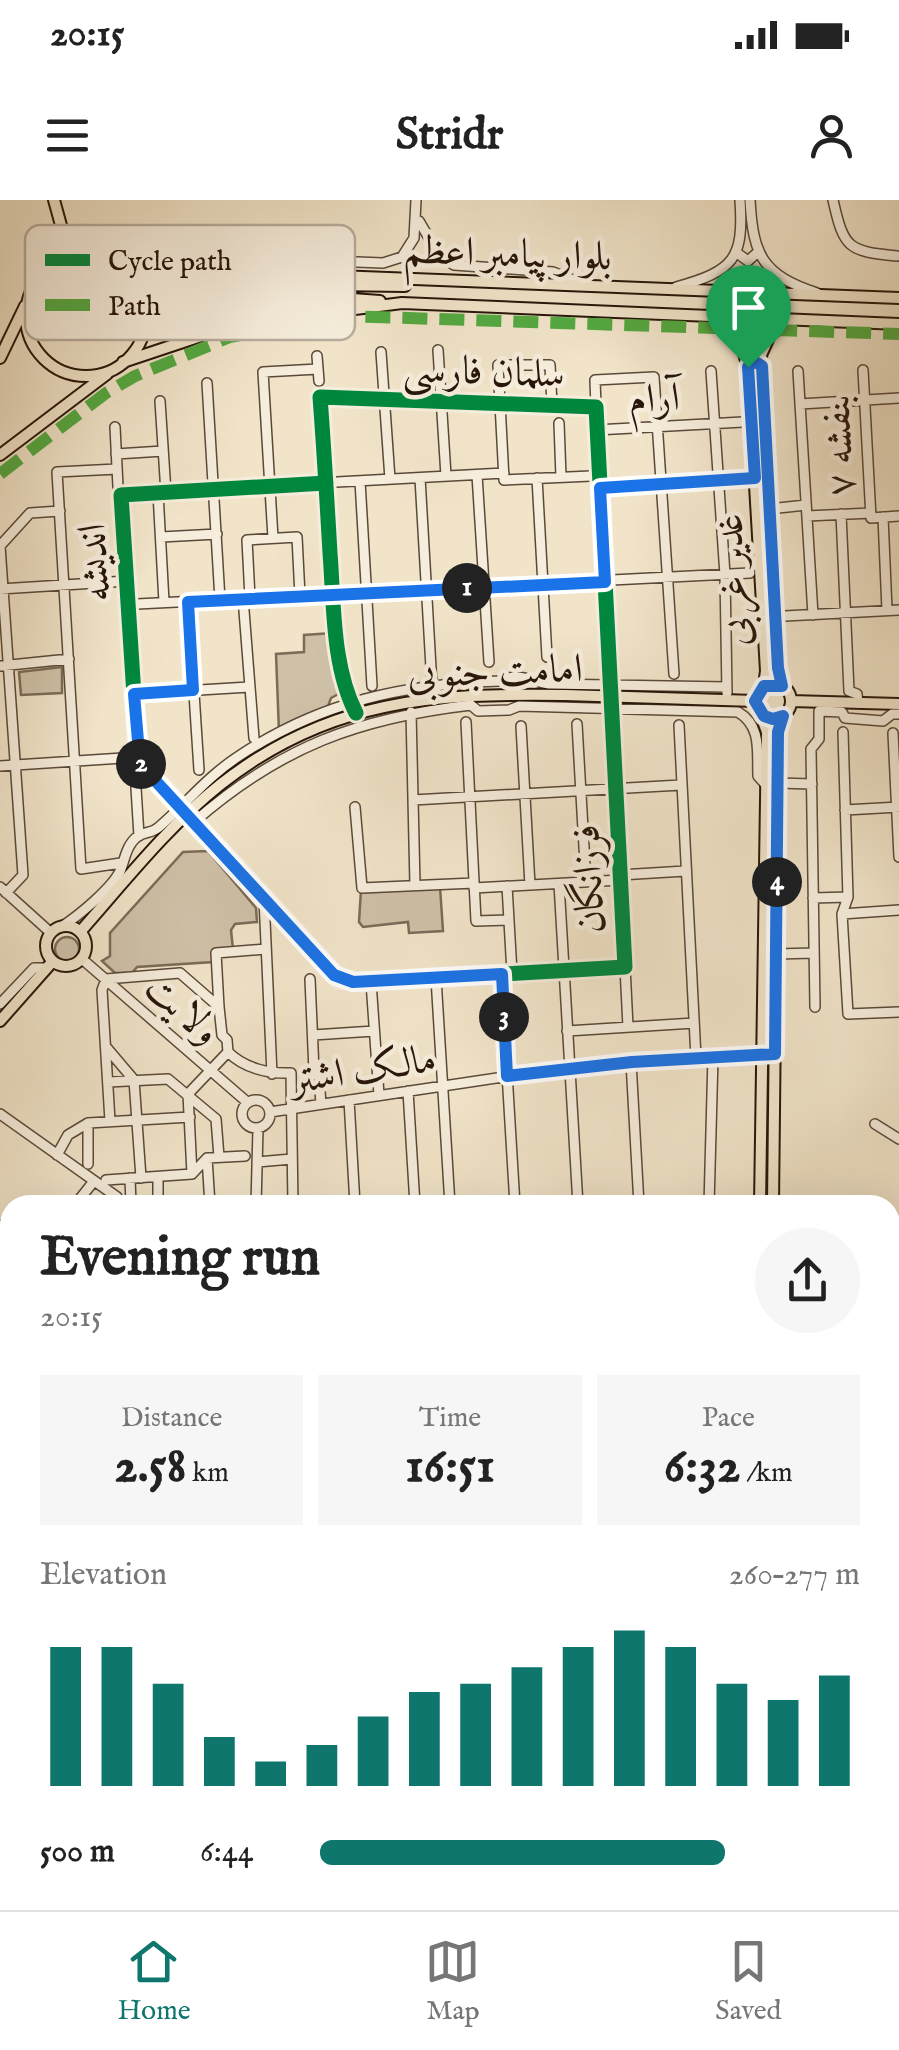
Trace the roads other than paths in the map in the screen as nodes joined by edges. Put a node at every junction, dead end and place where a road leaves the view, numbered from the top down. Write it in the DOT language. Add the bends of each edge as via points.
graph roads {
  1 [pos="54,200"];
  2 [pos="416,200"];
  3 [pos="740,200"];
  4 [pos="750,200"];
  5 [pos="834,200"];
  6 [pos="418,218"];
  7 [pos="61,225"];
  8 [pos="412,245"];
  9 [pos="431,245"];
  10 [pos="758,252"];
  11 [pos="737,253"];
  12 [pos="897,256"];
  13 [pos="355,262"];
  14 [pos="355,277"];
  15 [pos="466,282"];
  16 [pos="355,285"];
  17 [pos="586,285"];
  18 [pos="676,287"];
  19 [pos="824,295"];
  20 [pos="899,298"];
  21 [pos="355,299"];
  22 [pos="402,303"];
  23 [pos="25,306"];
  24 [pos="355,309"];
  25 [pos="703,316"];
  26 [pos="796,321"];
  27 [pos="899,324"];
  28 [pos="32,340"];
  29 [pos="141,340"];
  30 [pos="191,340"];
  31 [pos="438,350"];
  32 [pos="382,352"];
  33 [pos="317,356"];
  34 [pos="0,358"];
  35 [pos="120,365"];
  36 [pos="762,366"];
  37 [pos="748,367"];
  38 [pos="863,370"];
  39 [pos="798,371"];
  40 [pos="711,372"];
  41 [pos="208,382"];
  42 [pos="899,398"];
  43 [pos="384,399"];
  44 [pos="864,400"];
  45 [pos="160,401"];
  46 [pos="441,401"];
  47 [pos="500,403"];
  48 [pos="800,404"];
  49 [pos="552,405"];
  50 [pos="596,407"];
  51 [pos="743,422"];
  52 [pos="559,423"];
  53 [pos="714,424"];
  54 [pos="115,427"];
  55 [pos="656,427"];
  56 [pos="596,430"];
  57 [pos="163,451"];
  58 [pos="116,454"];
  59 [pos="0,455"];
  60 [pos="116,469"];
  61 [pos="476,475"];
  62 [pos="446,476"];
  63 [pos="591,476"];
  64 [pos="504,477"];
  65 [pos="561,477"];
  66 [pos="420,478"];
  67 [pos="537,478"];
  68 [pos="755,478"];
  69 [pos="390,479"];
  70 [pos="719,480"];
  71 [pos="360,481"];
  72 [pos="331,482"];
  73 [pos="662,485"];
  74 [pos="270,486"];
  75 [pos="118,487"];
  76 [pos="600,488"];
  77 [pos="215,490"];
  78 [pos="162,493"];
  79 [pos="769,508"];
  80 [pos="806,511"];
  81 [pos="60,512"];
  82 [pos="841,514"];
  83 [pos="875,516"];
  84 [pos="899,516"];
  85 [pos="216,534"];
  86 [pos="160,537"];
  87 [pos="273,538"];
  88 [pos="1,558"];
  89 [pos="750,573"];
  90 [pos="725,575"];
  91 [pos="668,578"];
  92 [pos="127,581"];
  93 [pos="605,582"];
  94 [pos="64,584"];
  95 [pos="542,585"];
  96 [pos="484,588"];
  97 [pos="2,589"];
  98 [pos="427,590"];
  99 [pos="365,594"];
  100 [pos="333,595"];
  101 [pos="300,596"];
  102 [pos="246,598"];
  103 [pos="220,600"];
  104 [pos="164,602"];
  105 [pos="188,602"];
  106 [pos="137,604"];
  107 [pos="887,610"];
  108 [pos="899,610"];
  109 [pos="843,613"];
  110 [pos="812,615"];
  111 [pos="785,616"];
  112 [pos="547,657"];
  113 [pos="68,659"];
  114 [pos="489,662"];
  115 [pos="5,666"];
  116 [pos="674,674"];
  117 [pos="521,677"];
  118 [pos="432,685"];
  119 [pos="372,686"];
  120 [pos="764,686"];
  121 [pos="782,686"];
  122 [pos="249,687"];
  123 [pos="727,687"];
  124 [pos="193,690"];
  125 [pos="134,694"];
  126 [pos="494,694"];
  127 [pos="521,694"];
  128 [pos="610,696"];
  129 [pos="755,701"];
  130 [pos="791,701"];
  131 [pos="858,702"];
  132 [pos="727,706"];
  133 [pos="895,709"];
  134 [pos="495,710"];
  135 [pos="360,712"];
  136 [pos="411,712"];
  137 [pos="760,714"];
  138 [pos="783,716"];
  139 [pos="466,722"];
  140 [pos="577,724"];
  141 [pos="679,724"];
  142 [pos="520,726"];
  143 [pos="843,732"];
  144 [pos="892,733"];
  145 [pos="254,738"];
  146 [pos="138,757"];
  147 [pos="74,761"];
  148 [pos="18,765"];
  149 [pos="0,766"];
  150 [pos="198,770"];
  151 [pos="772,784"];
  152 [pos="812,784"];
  153 [pos="681,785"];
  154 [pos="136,788"];
  155 [pos="614,789"];
  156 [pos="581,791"];
  157 [pos="525,795"];
  158 [pos="469,798"];
  159 [pos="413,800"];
  160 [pos="355,807"];
  161 [pos="898,807"];
  162 [pos="846,810"];
  163 [pos="186,814"];
  164 [pos="138,836"];
  165 [pos="899,857"];
  166 [pos="122,864"];
  167 [pos="684,871"];
  168 [pos="620,877"];
  169 [pos="586,882"];
  170 [pos="559,884"];
  171 [pos="416,885"];
  172 [pos="530,885"];
  173 [pos="474,886"];
  174 [pos="507,886"];
  175 [pos="2,889"];
  176 [pos="848,897"];
  177 [pos="814,898"];
  178 [pos="264,899"];
  179 [pos="899,910"];
  180 [pos="842,914"];
  181 [pos="509,920"];
  182 [pos="56,930"];
  183 [pos="80,932"];
  184 [pos="266,949"];
  185 [pos="814,953"];
  186 [pos="776,954"];
  187 [pos="82,959"];
  188 [pos="50,964"];
  189 [pos="625,967"];
  190 [pos="563,970"];
  191 [pos="507,974"];
  192 [pos="436,978"];
  193 [pos="106,979"];
  194 [pos="310,979"];
  195 [pos="370,982"];
  196 [pos="0,1004"];
  197 [pos="815,1006"];
  198 [pos="219,1007"];
  199 [pos="899,1012"];
  200 [pos="0,1021"];
  201 [pos="694,1023"];
  202 [pos="628,1027"];
  203 [pos="374,1031"];
  204 [pos="567,1031"];
  205 [pos="312,1034"];
  206 [pos="106,1046"];
  207 [pos="228,1052"];
  208 [pos="769,1054"];
  209 [pos="713,1057"];
  210 [pos="696,1058"];
  211 [pos="632,1062"];
  212 [pos="570,1068"];
  213 [pos="210,1070"];
  214 [pos="272,1074"];
  215 [pos="507,1076"];
  216 [pos="134,1080"];
  217 [pos="108,1082"];
  218 [pos="442,1086"];
  219 [pos="408,1091"];
  220 [pos="188,1094"];
  221 [pos="379,1096"];
  222 [pos="348,1100"];
  223 [pos="247,1102"];
  224 [pos="321,1104"];
  225 [pos="294,1108"];
  226 [pos="270,1112"];
  227 [pos="0,1114"];
  228 [pos="190,1116"];
  229 [pos="137,1120"];
  230 [pos="110,1122"];
  231 [pos="88,1123"];
  232 [pos="875,1124"];
  233 [pos="258,1128"];
  234 [pos="899,1139"];
  235 [pos="57,1154"];
  236 [pos="245,1156"];
  237 [pos="219,1157"];
  238 [pos="207,1158"];
  239 [pos="292,1159"];
  240 [pos="257,1162"];
  241 [pos="88,1164"];
  242 [pos="192,1174"];
  243 [pos="158,1176"];
  244 [pos="135,1178"];
  245 [pos="106,1180"];
  246 [pos="94,1182"];
  247 [pos="83,1195"];
  248 [pos="110,1195"];
  249 [pos="132,1195"];
  250 [pos="158,1195"];
  251 [pos="209,1195"];
  252 [pos="256,1195"];
  253 [pos="293,1195"];
  254 [pos="355,1195"];
  255 [pos="414,1195"];
  256 [pos="449,1195"];
  257 [pos="514,1195"];
  258 [pos="577,1195"];
  259 [pos="639,1195"];
  260 [pos="709,1195"];
  261 [pos="761,1195"];
  262 [pos="773,1195"];
  1 -- 7 [label="main road"];
  2 -- 6 [label="street"];
  3 -- 11 [label="street"];
  4 -- 10 [label="street"];
  5 -- 12 [label="street" via="848,245"];
  6 -- 8 [label="street"];
  6 -- 9 [label="street"];
  8 -- 9 [label="street" via="422,253"];
  8 -- 13 [label="street" via="383,263"];
  9 -- 17 [label="street" via="454,265 553,272"];
  10 -- 11 [label="street" via="748,260"];
  10 -- 19 [label="street" via="781,278"];
  11 -- 18 [label="street" via="712,275"];
  14 -- 15 [label="main road, بلوار پیامبر اعظم"];
  15 -- 16 [label="main road"];
  15 -- 17 [label="main road, بلوار پیامبر اعظم"];
  17 -- 18 [label="main road, بلوار پیامبر اعظم"];
  18 -- 19 [label="main road, بلوار پیامبر اعظم"];
  19 -- 20 [label="main road, بلوار پیامبر اعظم"];
  21 -- 22 [label="main road"];
  22 -- 24 [label="main road, بلوار پیامبر اعظم"];
  22 -- 25 [label="main road, بلوار پیامبر اعظم"];
  23 -- 34 [label="main road"];
  25 -- 26 [label="main road, بلوار پیامبر اعظم"];
  25 -- 37 [label="main road, غدیر غربی" via="719,318 738,334"];
  26 -- 27 [label="main road, بلوار پیامبر اعظم"];
  26 -- 36 [label="main road" via="764,343"];
  28 -- 35 [label="main road" via="64,372 100,374"];
  29 -- 35 [label="main road"];
  30 -- 35 [label="main road, بلوار پیامبر اعظم"];
  31 -- 46 [label="street"];
  32 -- 43 [label="street"];
  33 -- 74 [label="street" via="318,375 263,372"];
  35 -- 59 [label="main road, بلوار پیامبر اعظم"];
  36 -- 37 [label="main road" via="754,361"];
  36 -- 79 [label="main road, غدیر غربی"];
  37 -- 68 [label="main road, غدیر غربی"];
  38 -- 44 [label="street, بنفشه ۷"];
  39 -- 48 [label="street"];
  40 -- 53 [label="street"];
  41 -- 77 [label="street"];
  42 -- 44 [label="street"];
  43 -- 46 [label="street, سلمان فارسی"];
  43 -- 69 [label="street"];
  43 -- 72 [label="street, سلمان فارسی" via="320,397"];
  44 -- 48 [label="street"];
  44 -- 83 [label="street, بنفشه ۷"];
  45 -- 57 [label="street"];
  46 -- 47 [label="street, سلمان فارسی"];
  46 -- 62 [label="street"];
  47 -- 49 [label="street, سلمان فارسی"];
  47 -- 49 [label="street" via="498,365 550,365"];
  47 -- 64 [label="street"];
  48 -- 80 [label="street"];
  49 -- 50 [label="street, سلمان فارسی"];
  50 -- 55 [label="street" via="595,380 654,377"];
  50 -- 56 [label="street, سلمان فارسی"];
  51 -- 53 [label="street, آرام"];
  52 -- 65 [label="street"];
  53 -- 55 [label="street, آرام"];
  53 -- 70 [label="street"];
  54 -- 58 [label="street"];
  55 -- 56 [label="street, آرام"];
  55 -- 73 [label="street"];
  56 -- 76 [label="street, سلمان فارسی"];
  57 -- 58 [label="street"];
  57 -- 78 [label="street"];
  58 -- 60 [label="street"];
  60 -- 75 [label="street"];
  60 -- 81 [label="street" via="57,472"];
  61 -- 62 [label="street, اندیشه"];
  61 -- 64 [label="street, اندیشه"];
  61 -- 96 [label="street"];
  62 -- 66 [label="street, اندیشه"];
  63 -- 65 [label="street, اندیشه"];
  64 -- 67 [label="street, اندیشه"];
  65 -- 67 [label="street, اندیشه"];
  66 -- 69 [label="street, اندیشه"];
  66 -- 98 [label="street"];
  67 -- 95 [label="street"];
  68 -- 70 [label="street"];
  68 -- 120 [label="main road, غدیر غربی"];
  69 -- 71 [label="street, اندیشه"];
  70 -- 73 [label="street"];
  70 -- 90 [label="street"];
  71 -- 72 [label="street, اندیشه"];
  71 -- 99 [label="street"];
  72 -- 74 [label="street, اندیشه"];
  72 -- 100 [label="street"];
  73 -- 76 [label="street"];
  73 -- 91 [label="street"];
  74 -- 77 [label="street, اندیشه"];
  74 -- 87 [label="street"];
  76 -- 93 [label="street, سلمان فارسی"];
  77 -- 78 [label="street, اندیشه"];
  77 -- 85 [label="street"];
  78 -- 86 [label="street"];
  78 -- 92 [label="street, اندیشه" via="122,495"];
  79 -- 80 [label="street"];
  79 -- 121 [label="main road, غدیر غربی"];
  80 -- 82 [label="street"];
  80 -- 110 [label="street"];
  81 -- 88 [label="street" via="30,513 0,546"];
  81 -- 94 [label="street"];
  82 -- 83 [label="street"];
  82 -- 109 [label="street"];
  83 -- 84 [label="street"];
  83 -- 107 [label="street, بنفشه ۷"];
  85 -- 86 [label="street"];
  85 -- 103 [label="street"];
  86 -- 104 [label="street"];
  87 -- 101 [label="street" via="297,537"];
  87 -- 102 [label="street" via="248,540"];
  88 -- 97 [label="street"];
  89 -- 90 [label="street"];
  90 -- 91 [label="street"];
  90 -- 123 [label="street"];
  91 -- 93 [label="street"];
  91 -- 116 [label="street"];
  92 -- 94 [label="street"];
  92 -- 125 [label="street, اندیشه"];
  93 -- 95 [label="street"];
  93 -- 128 [label="street, سلمان فارسی"];
  94 -- 97 [label="street"];
  94 -- 113 [label="street"];
  95 -- 96 [label="street"];
  95 -- 112 [label="street"];
  96 -- 98 [label="street"];
  96 -- 114 [label="street"];
  97 -- 115 [label="street"];
  98 -- 99 [label="street"];
  98 -- 118 [label="street"];
  99 -- 100 [label="street"];
  99 -- 119 [label="street"];
  100 -- 101 [label="street"];
  100 -- 135 [label="street"];
  101 -- 102 [label="street"];
  102 -- 103 [label="street"];
  102 -- 122 [label="street"];
  103 -- 105 [label="street"];
  104 -- 105 [label="street"];
  104 -- 106 [label="street"];
  105 -- 124 [label="street"];
  107 -- 108 [label="street"];
  107 -- 109 [label="street"];
  109 -- 110 [label="street"];
  109 -- 131 [label="street" via="848,691"];
  110 -- 111 [label="street"];
  113 -- 115 [label="street"];
  113 -- 147 [label="street"];
  115 -- 148 [label="street"];
  117 -- 118 [label="street"];
  117 -- 127 [label="street"];
  117 -- 128 [label="street"];
  118 -- 135 [label="street" via="374,694"];
  120 -- 121 [label="main road"];
  120 -- 129 [label="main road"];
  121 -- 130 [label="main road"];
  122 -- 124 [label="street"];
  122 -- 145 [label="street"];
  123 -- 128 [label="street"];
  123 -- 132 [label="street"];
  124 -- 125 [label="street"];
  124 -- 150 [label="street"];
  125 -- 146 [label="street, اندیشه"];
  126 -- 127 [label="main road, امامت جنوبی"];
  126 -- 134 [label="street"];
  126 -- 135 [label="main road, امامت جنوبی"];
  127 -- 128 [label="main road, امامت جنوبی"];
  128 -- 132 [label="main road, امامت جنوبی"];
  128 -- 134 [label="street"];
  128 -- 155 [label="street, فرزانگان"];
  129 -- 132 [label="main road, امامت جنوبی"];
  129 -- 137 [label="main road"];
  130 -- 131 [label="main road"];
  130 -- 138 [label="main road"];
  131 -- 133 [label="main road"];
  132 -- 151 [label="street" via="752,726 758,776"];
  133 -- 152 [label="street" via="883,721 819,712"];
  134 -- 136 [label="street" via="471,705"];
  135 -- 136 [label="street"];
  135 -- 163 [label="main road, امامت جنوبی" via="270,752"];
  136 -- 159 [label="street"];
  137 -- 138 [label="main road"];
  137 -- 151 [label="main road"];
  138 -- 151 [label="main road"];
  139 -- 158 [label="street"];
  140 -- 156 [label="street"];
  141 -- 153 [label="street"];
  142 -- 157 [label="street"];
  143 -- 162 [label="street"];
  144 -- 161 [label="street"];
  146 -- 147 [label="street"];
  146 -- 163 [label="street"];
  147 -- 148 [label="street"];
  147 -- 166 [label="street" via="80,869"];
  148 -- 149 [label="street"];
  148 -- 175 [label="street" via="23,875"];
  151 -- 152 [label="street"];
  151 -- 186 [label="main road"];
  151 -- 208 [label="main road"];
  152 -- 177 [label="street"];
  153 -- 155 [label="street"];
  153 -- 167 [label="street"];
  154 -- 164 [label="street"];
  155 -- 156 [label="street"];
  155 -- 168 [label="street, فرزانگان"];
  156 -- 157 [label="street"];
  156 -- 169 [label="street"];
  157 -- 158 [label="street"];
  157 -- 172 [label="street"];
  158 -- 159 [label="street"];
  158 -- 173 [label="street"];
  159 -- 171 [label="street"];
  160 -- 171 [label="street" via="362,888"];
  161 -- 162 [label="street"];
  161 -- 165 [label="street"];
  162 -- 176 [label="street"];
  163 -- 164 [label="street"];
  163 -- 178 [label="street, فرزانگان"];
  163 -- 183 [label="main road, امامت جنوبی"];
  164 -- 166 [label="street"];
  166 -- 182 [label="street" via="79,916"];
  167 -- 168 [label="street"];
  167 -- 201 [label="street"];
  168 -- 169 [label="street"];
  168 -- 189 [label="street, فرزانگان"];
  169 -- 170 [label="street"];
  170 -- 172 [label="street"];
  170 -- 190 [label="street"];
  171 -- 173 [label="street"];
  172 -- 174 [label="street"];
  173 -- 174 [label="street"];
  173 -- 181 [label="street" via="476,921"];
  174 -- 181 [label="street"];
  175 -- 182 [label="street"];
  176 -- 177 [label="street"];
  176 -- 180 [label="street"];
  177 -- 185 [label="street"];
  178 -- 184 [label="street"];
  178 -- 195 [label="street, فرزانگان" via="334,975"];
  179 -- 180 [label="street"];
  180 -- 199 [label="street" via="848,1014"];
  181 -- 191 [label="street"];
  182 -- 183 [label="main road"];
  182 -- 188 [label="main road" via="47,949"];
  183 -- 187 [label="main road"];
  184 -- 198 [label="street" via="216,953"];
  184 -- 214 [label="street"];
  185 -- 186 [label="street"];
  185 -- 197 [label="street"];
  186 -- 208 [label="main road"];
  187 -- 188 [label="main road"];
  187 -- 193 [label="street, ولایت"];
  188 -- 196 [label="street" via="34,968"];
  188 -- 200 [label="main road"];
  189 -- 190 [label="street, فرزانگان"];
  189 -- 202 [label="street"];
  190 -- 191 [label="street, فرزانگان"];
  190 -- 204 [label="street"];
  191 -- 192 [label="street, فرزانگان"];
  191 -- 215 [label="street"];
  192 -- 195 [label="street, فرزانگان"];
  192 -- 218 [label="street"];
  193 -- 198 [label="street" via="180,973"];
  193 -- 206 [label="street"];
  193 -- 213 [label="street, ولایت"];
  194 -- 205 [label="street"];
  195 -- 203 [label="street"];
  198 -- 207 [label="street"];
  201 -- 202 [label="street"];
  201 -- 210 [label="street"];
  202 -- 204 [label="street"];
  203 -- 205 [label="street"];
  203 -- 221 [label="street"];
  204 -- 212 [label="street"];
  205 -- 224 [label="street"];
  206 -- 216 [label="street"];
  206 -- 217 [label="street"];
  207 -- 213 [label="street"];
  207 -- 214 [label="street"];
  208 -- 209 [label="street, مالک اشتر"];
  208 -- 261 [label="main road"];
  208 -- 262 [label="main road"];
  209 -- 210 [label="street, مالک اشتر"];
  209 -- 260 [label="street"];
  210 -- 211 [label="street, مالک اشتر"];
  211 -- 212 [label="street, مالک اشتر"];
  211 -- 259 [label="street"];
  212 -- 215 [label="street, مالک اشتر"];
  212 -- 258 [label="street"];
  213 -- 220 [label="street"];
  213 -- 223 [label="street, ولایت"];
  214 -- 225 [label="street" via="290,1073"];
  215 -- 218 [label="street, مالک اشتر"];
  215 -- 257 [label="street"];
  216 -- 217 [label="street"];
  216 -- 220 [label="street" via="168,1079"];
  216 -- 229 [label="street"];
  217 -- 230 [label="street"];
  218 -- 219 [label="street, مالک اشتر"];
  218 -- 256 [label="street"];
  219 -- 221 [label="street, مالک اشتر"];
  219 -- 255 [label="street"];
  220 -- 228 [label="street"];
  220 -- 237 [label="street" via="216,1119"];
  221 -- 222 [label="street, مالک اشتر"];
  222 -- 224 [label="street, مالک اشتر"];
  222 -- 254 [label="street"];
  223 -- 226 [label="street" via="262,1101"];
  223 -- 233 [label="street" via="243,1120"];
  224 -- 225 [label="street, مالک اشتر"];
  225 -- 226 [label="street, مالک اشتر"];
  225 -- 239 [label="street"];
  226 -- 233 [label="street"];
  227 -- 235 [label="street"];
  228 -- 229 [label="street"];
  228 -- 242 [label="street"];
  229 -- 230 [label="street"];
  229 -- 244 [label="street"];
  230 -- 231 [label="street"];
  231 -- 235 [label="street" via="68,1135"];
  231 -- 241 [label="street"];
  232 -- 234 [label="street"];
  233 -- 240 [label="street"];
  235 -- 246 [label="street"];
  236 -- 237 [label="street"];
  237 -- 238 [label="street"];
  238 -- 242 [label="street"];
  238 -- 251 [label="street"];
  239 -- 240 [label="street"];
  239 -- 253 [label="street"];
  240 -- 252 [label="street"];
  242 -- 243 [label="street"];
  243 -- 244 [label="street"];
  243 -- 250 [label="street"];
  244 -- 245 [label="street"];
  244 -- 249 [label="street"];
  246 -- 247 [label="street"];
  246 -- 248 [label="street"];
}
